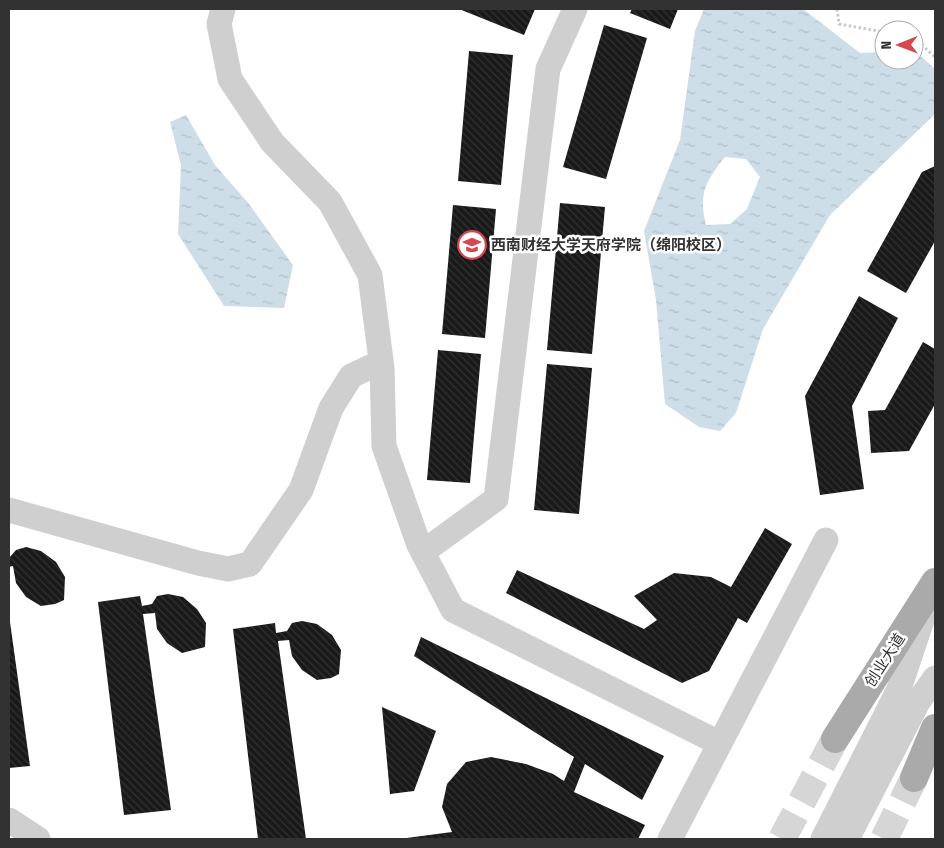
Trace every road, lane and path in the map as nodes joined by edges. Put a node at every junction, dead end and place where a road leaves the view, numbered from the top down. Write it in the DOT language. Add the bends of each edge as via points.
graph roads {
  1 [pos="223,9"];
  2 [pos="575,9"];
  3 [pos="837,9"];
  4 [pos="874,30"];
  5 [pos="924,47"];
  6 [pos="935,57"];
  7 [pos="381,362"];
  8 [pos="9,510"];
  9 [pos="826,540"];
  10 [pos="423,552"];
  11 [pos="935,584"];
  12 [pos="935,678"];
  13 [pos="935,728"];
  14 [pos="835,739"];
  15 [pos="720,743"];
  16 [pos="914,778"];
  17 [pos="9,820"];
  18 [pos="38,839"];
  19 [pos="670,839"];
  20 [pos="822,839"];
  21 [pos="848,839"];
  1 -- 7 [label="street" via="219,24 230,79 272,142 330,202 370,275"];
  2 -- 10 [label="street" via="548,69 496,499"];
  3 -- 4 [label="path" via="839,24"];
  5 -- 6 [label="path"];
  7 -- 8 [label="street" via="351,376 332,408 301,490 250,564 228,569 198,563"];
  7 -- 10 [label="street" via="384,446"];
  9 -- 15 [label="street"];
  10 -- 15 [label="street" via="452,610"];
  11 -- 14 [label="main road, 创业大道"];
  11 -- 20 [label="street" via="899,689"];
  12 -- 21 [label="street" via="918,702"];
  13 -- 16 [label="main road"];
  15 -- 19 [label="street"];
  17 -- 18 [label="street"];
}
